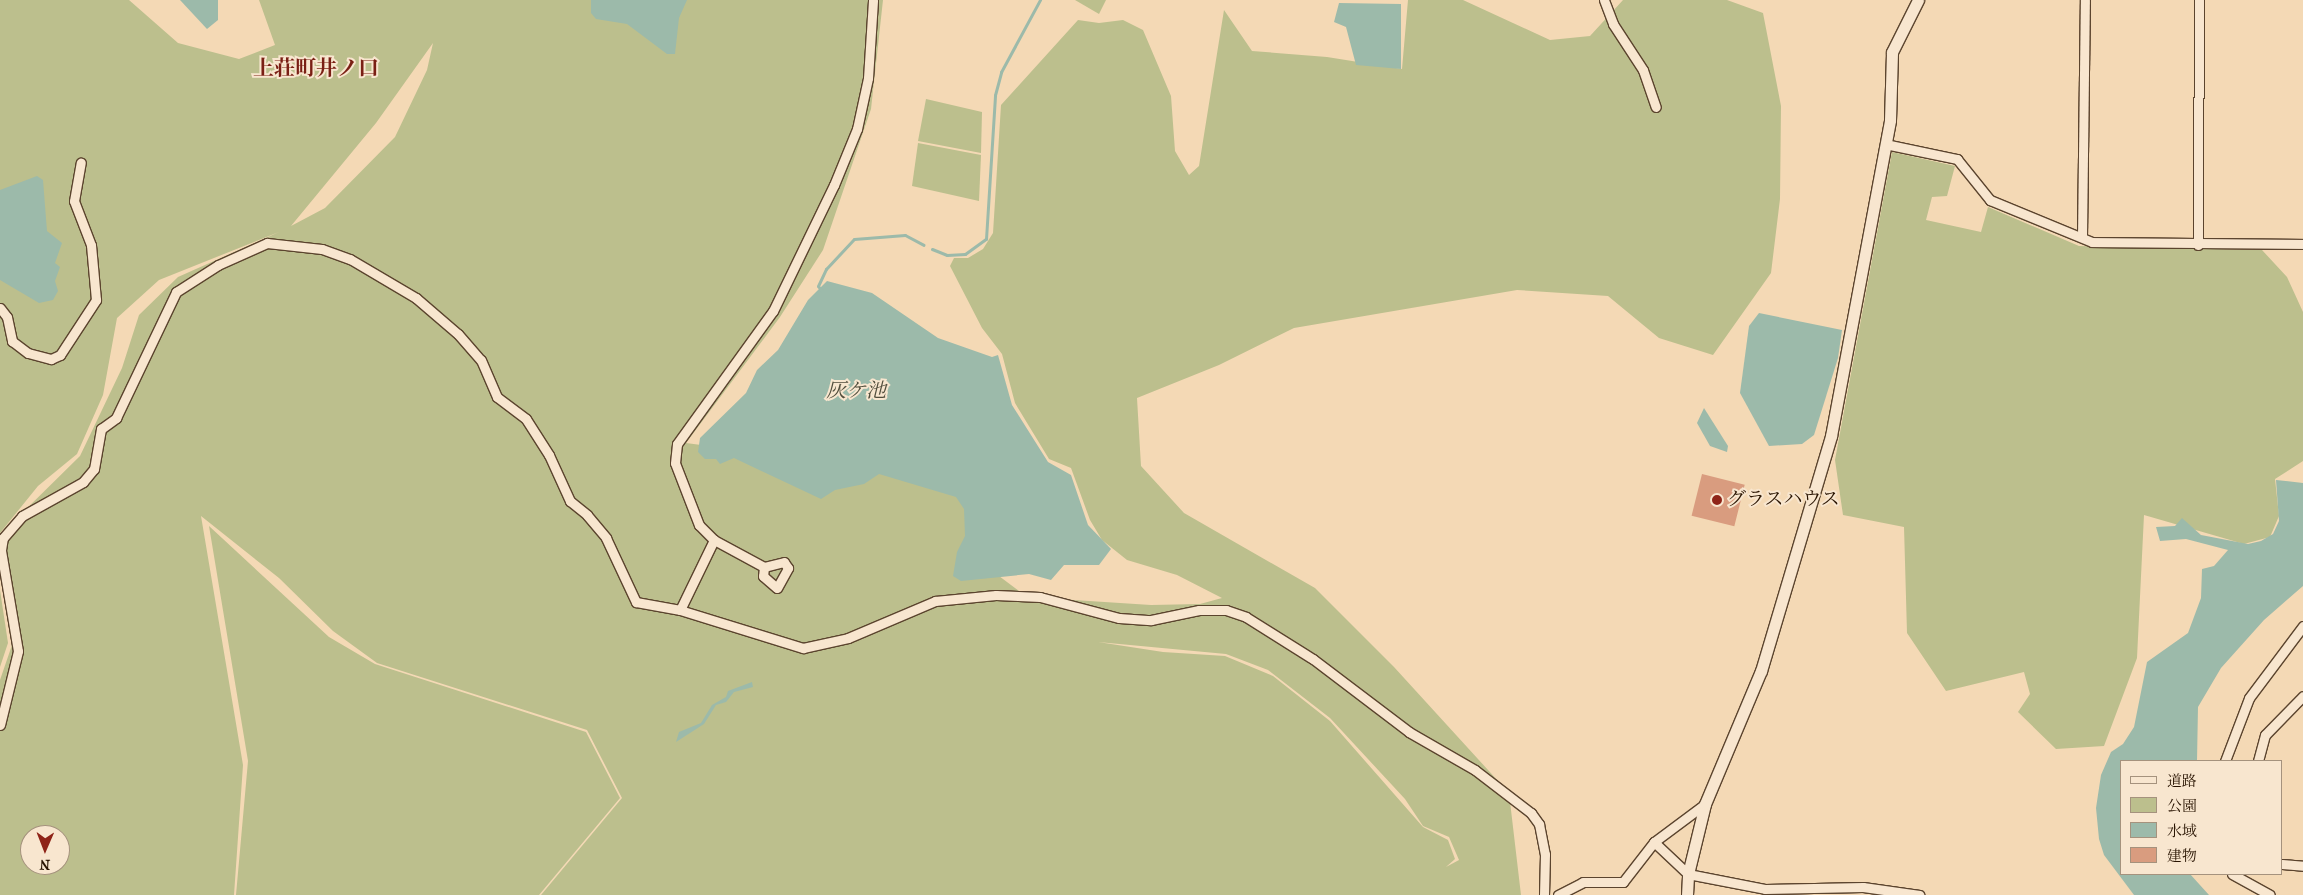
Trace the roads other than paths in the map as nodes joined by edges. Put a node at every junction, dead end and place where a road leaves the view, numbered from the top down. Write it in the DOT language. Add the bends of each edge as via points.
graph roads {
  1 [pos="873,0"];
  2 [pos="1604,0"];
  3 [pos="1918,0"];
  4 [pos="2085,0"];
  5 [pos="2199,0"];
  6 [pos="1656,107"];
  7 [pos="1886,144"];
  8 [pos="81,163"];
  9 [pos="2082,238"];
  10 [pos="2198,244"];
  11 [pos="2303,244"];
  12 [pos="0,308"];
  13 [pos="714,540"];
  14 [pos="764,567"];
  15 [pos="680,610"];
  16 [pos="2303,626"];
  17 [pos="2303,696"];
  18 [pos="0,725"];
  19 [pos="2225,760"];
  20 [pos="2258,760"];
  21 [pos="1705,804"];
  22 [pos="1654,842"];
  23 [pos="2283,864"];
  24 [pos="2303,866"];
  25 [pos="1688,874"];
  26 [pos="2234,875"];
  27 [pos="1780,892"];
  28 [pos="1544,895"];
  29 [pos="1558,895"];
  30 [pos="1687,895"];
  31 [pos="1918,895"];
  32 [pos="2270,895"];
  1 -- 13 [label="street" via="868,78 857,129 834,185 773,311 678,444 675,463 689,505 699,525"];
  2 -- 6 [label="street" via="1613,24 1643,70"];
  3 -- 7 [label="street" via="1892,52"];
  4 -- 9 [label="street"];
  5 -- 10 [label="street"];
  7 -- 9 [label="street" via="1957,159 1990,200"];
  7 -- 21 [label="street" via="1831,436 1761,671"];
  8 -- 12 [label="street" via="74,202 91,245 96,300 60,355 51,358 28,353 12,341 7,317"];
  9 -- 10 [label="street" via="2092,242"];
  10 -- 11 [label="street"];
  13 -- 14 [label="street"];
  13 -- 15 [label="street"];
  15 -- 18 [label="street" via="636,602 606,538 570,501 550,455 526,419 498,397 481,360 432,310 340,254 267,243 218,265 176,292 116,418 101,429 94,469 83,482 22,516 3,538 2,550 18,650"];
  15 -- 28 [label="street" via="803,648 848,638 935,601 996,595 1040,597 1118,618 1150,620 1199,610 1226,610 1246,617 1312,659 1409,732 1475,770 1531,813 1539,824 1545,854"];
  16 -- 19 [label="street" via="2249,698"];
  17 -- 20 [label="street" via="2265,735"];
  21 -- 22 [label="street"];
  21 -- 25 [label="street"];
  22 -- 25 [label="street"];
  22 -- 29 [label="street" via="1623,882 1583,882"];
  23 -- 24 [label="street"];
  25 -- 27 [label="street"];
  25 -- 30 [label="street"];
  26 -- 32 [label="street"];
  27 -- 31 [label="street" via="1863,887"];
}
